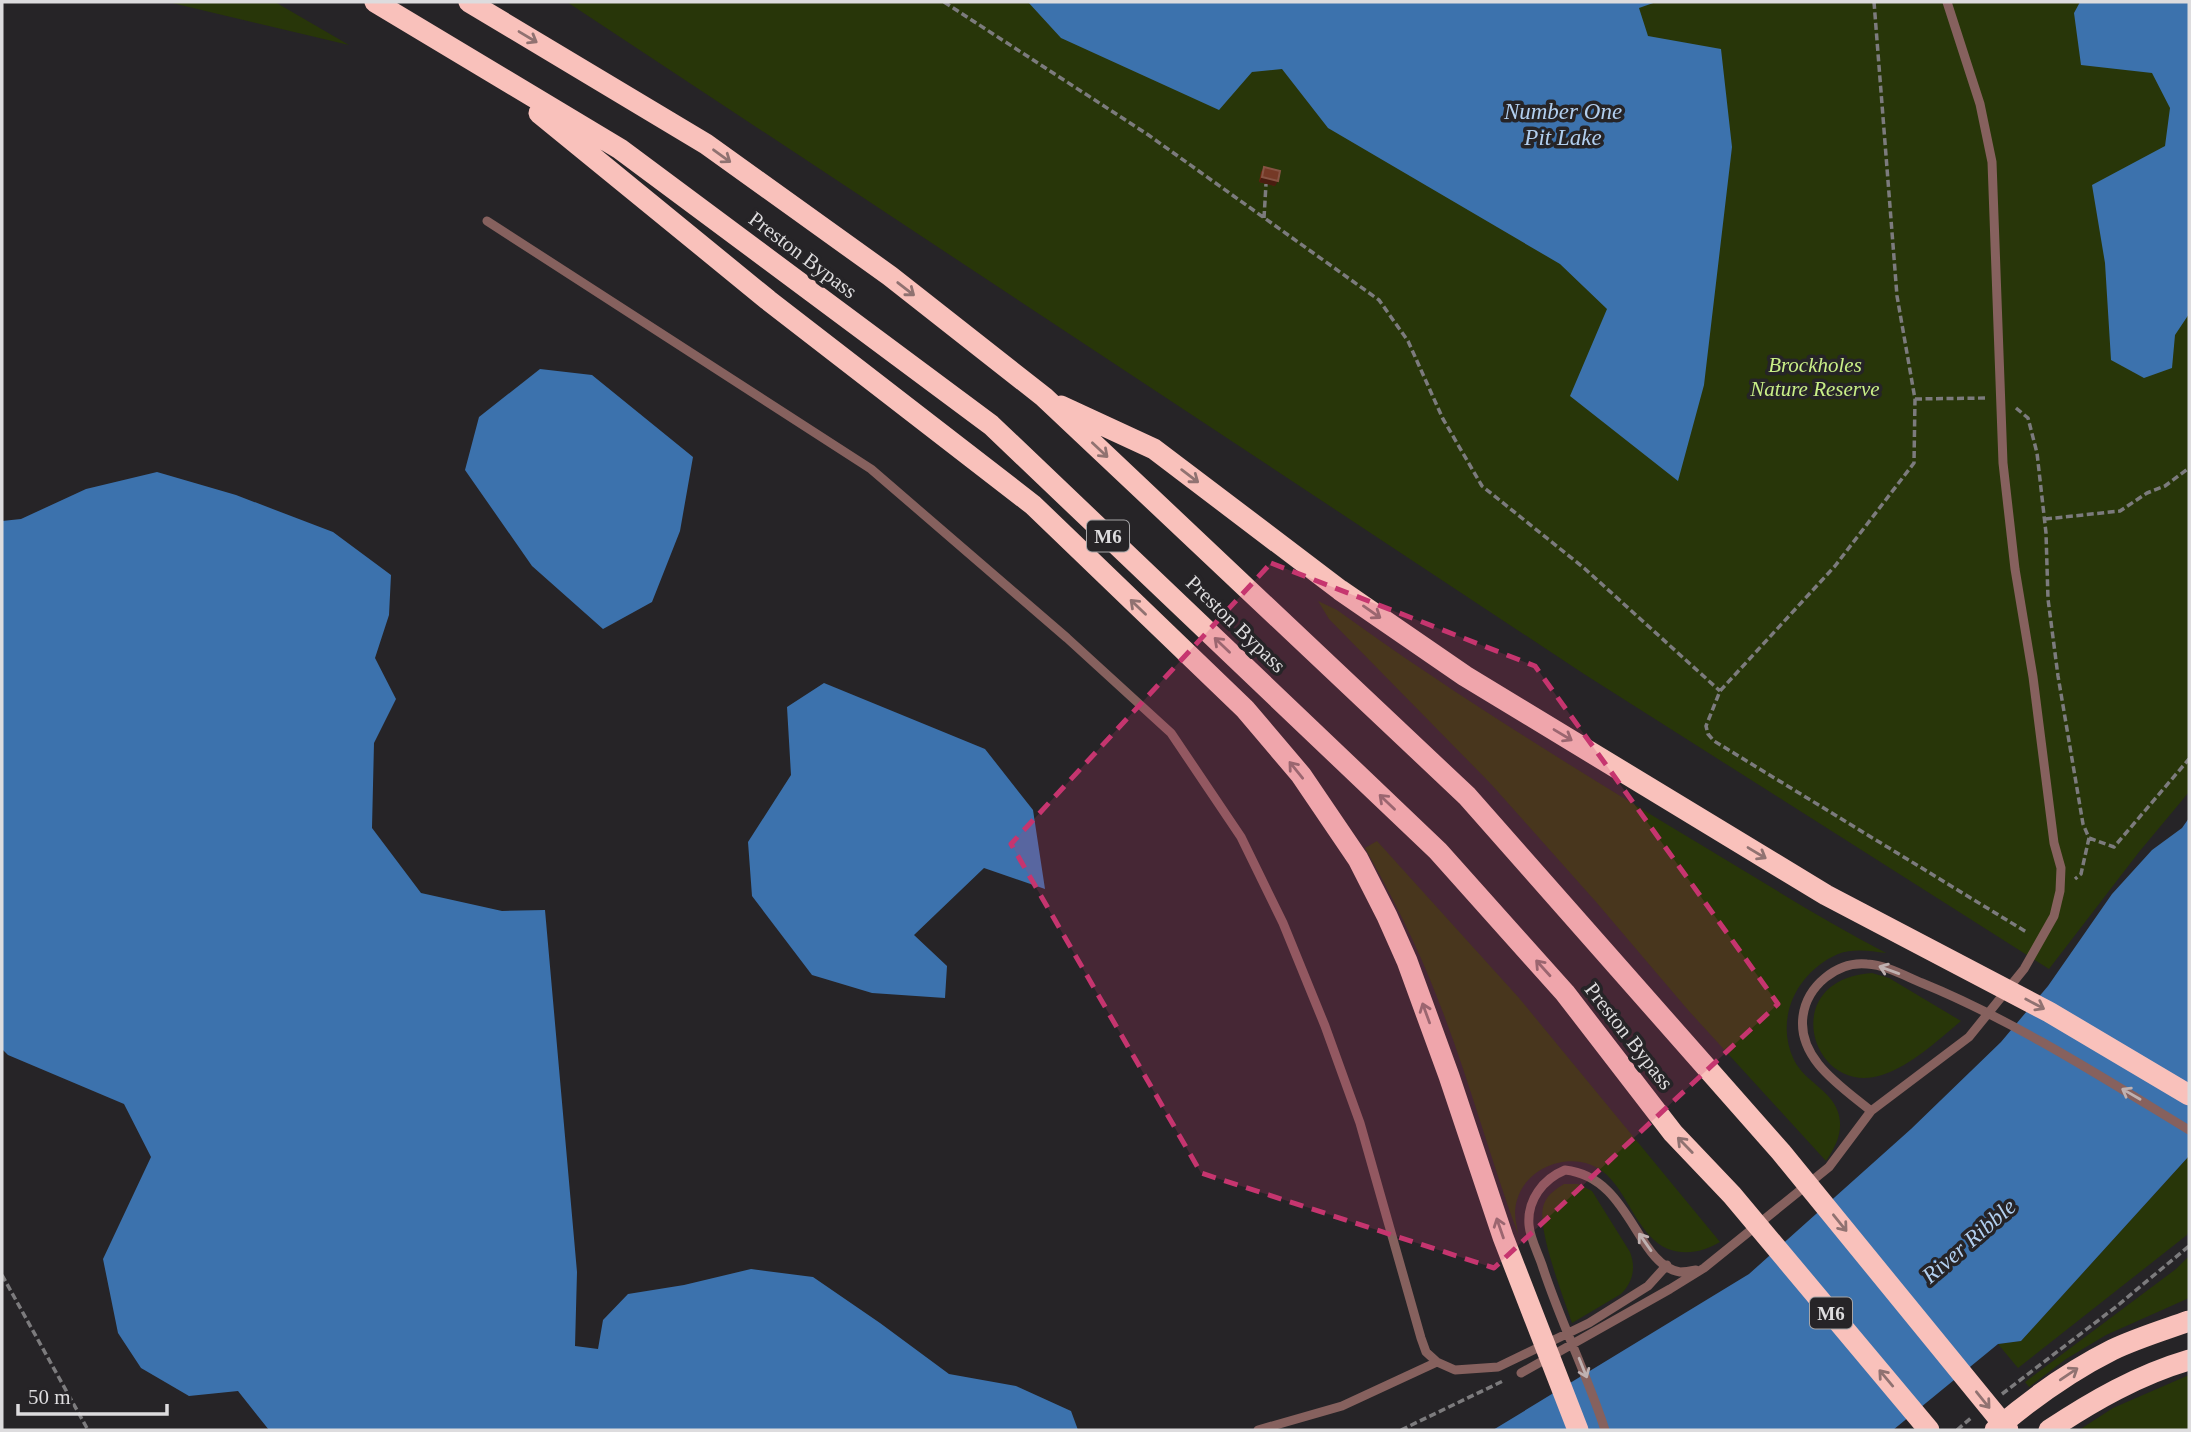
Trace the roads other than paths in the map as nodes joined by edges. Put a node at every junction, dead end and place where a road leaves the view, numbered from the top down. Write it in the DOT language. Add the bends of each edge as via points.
graph roads {
  1 [pos="375,2"];
  2 [pos="469,2"];
  3 [pos="1947,2"];
  4 [pos="477,64"];
  5 [pos="487,221"];
  6 [pos="1044,397"];
  7 [pos="2189,1095"];
  8 [pos="1871,1111"];
  9 [pos="2189,1130"];
  10 [pos="1667,1265"];
  11 [pos="1701,1269"];
  12 [pos="2189,1321"];
  13 [pos="2189,1360"];
  14 [pos="1437,1362"];
  15 [pos="1521,1373"];
  16 [pos="1258,1430"];
  17 [pos="1578,1430"];
  18 [pos="1605,1430"];
  19 [pos="1929,1430"];
  20 [pos="1995,1430"];
  21 [pos="2008,1430"];
  22 [pos="2049,1430"];
  1 -- 4 [label="highway, Preston Bypass / M6"];
  2 -- 6 [label="highway, Preston Bypass / M6, one-way" via="706,144 890,276"];
  3 -- 8 [label="lane" via="1980,104 1992,162 2003,463 2061,868 2060,891 2042,941 1969,1037"];
  17 -- 4 [label="highway, one-way" via="1503,1237 1407,961 1357,859 1301,775 1245,709 1033,505 768,300"];
  19 -- 4 [label="highway, Preston Bypass / M6, one-way" via="1732,1195 1673,1133 1565,993 1438,851 991,425 620,149"];
  5 -- 14 [label="lane" via="871,468 1171,733 1241,837 1283,923 1360,1122 1421,1338 1426,1352"];
  6 -- 7 [label="highway, one-way" via="1154,449 1340,590 1465,677 1826,895 2049,1012"];
  6 -- 21 [label="highway, Preston Bypass / M6, one-way" via="1467,796 1781,1152"];
  9 -- 8 [label="lane, one-way" via="1953,995 1868,964 1844,967 1812,990 1802,1022 1807,1048 1832,1079"];
  8 -- 11 [label="lane" via="1829,1167"];
  10 -- 11 [label="lane" via="1681,1272"];
  10 -- 14 [label="lane" via="1648,1286 1590,1323 1509,1363 1455,1370"];
  10 -- 18 [label="lane, one-way" via="1597,1181 1564,1170 1546,1180 1538,1191 1529,1224"];
  11 -- 15 [label="lane"];
  20 -- 12 [label="highway, one-way" via="2079,1367"];
  13 -- 22 [label="highway" via="2114,1391"];
  14 -- 16 [label="lane" via="1342,1406"];
}
